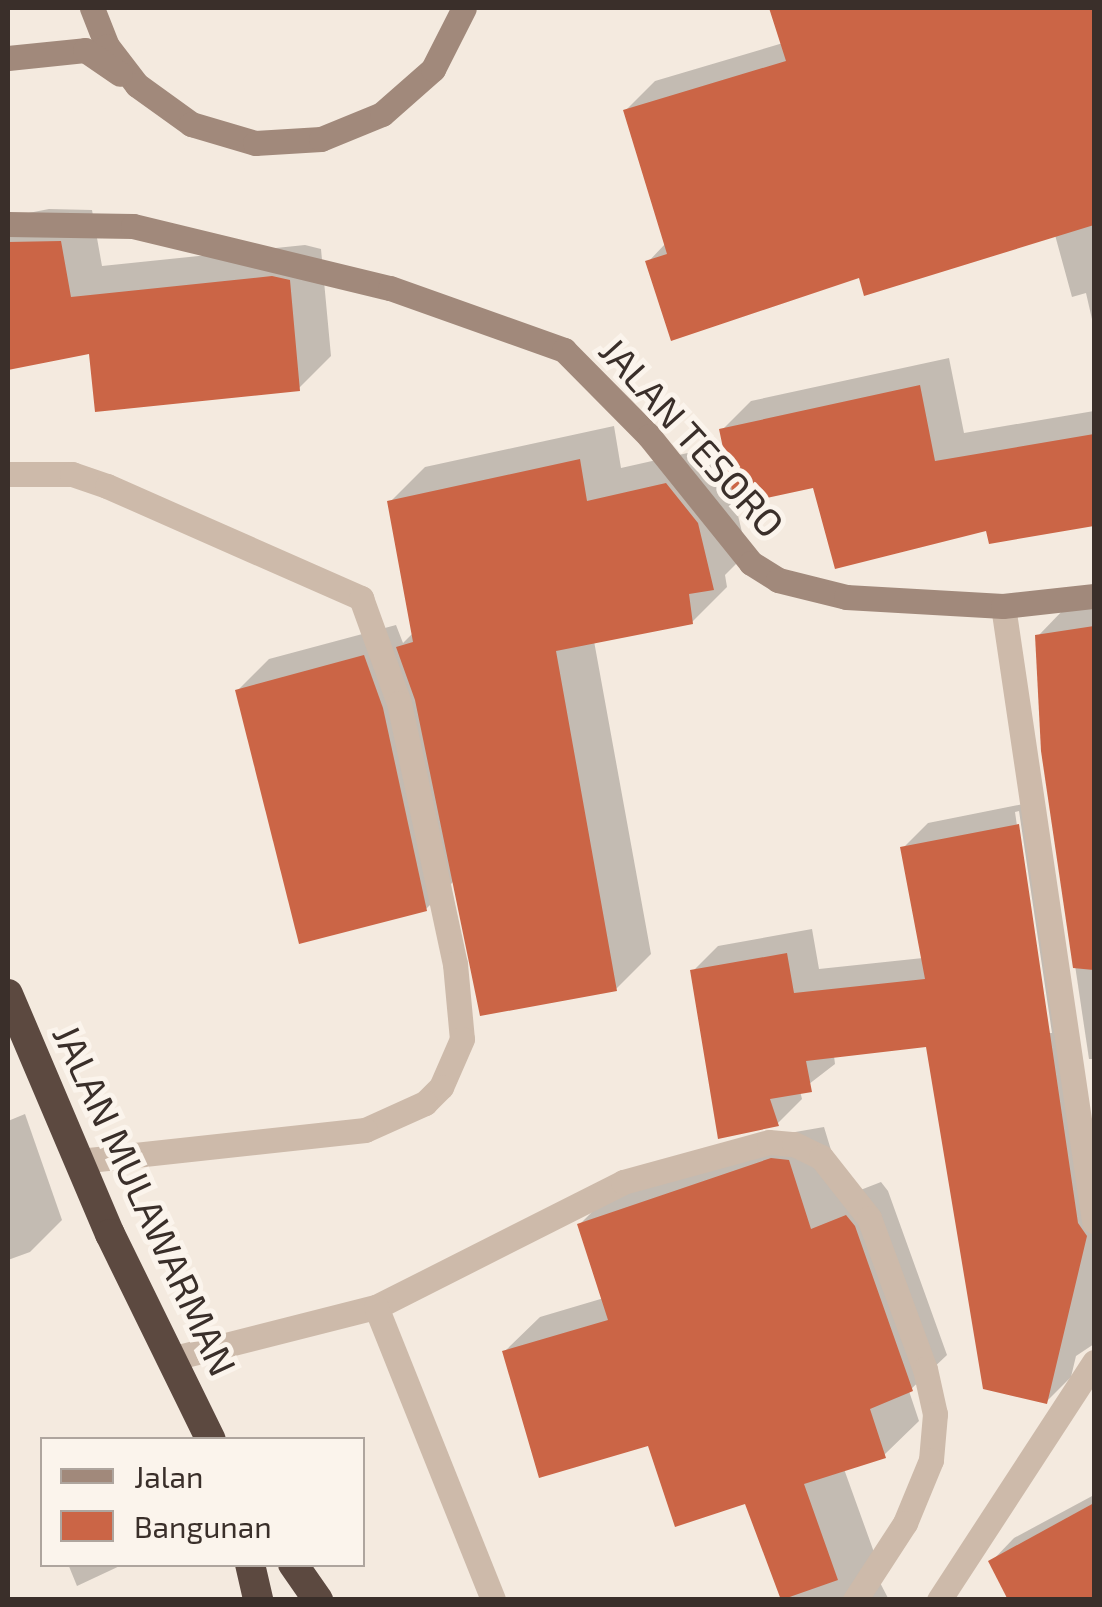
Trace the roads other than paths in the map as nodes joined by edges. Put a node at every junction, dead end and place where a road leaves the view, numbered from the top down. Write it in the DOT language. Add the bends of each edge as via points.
graph roads {
  1 [pos="92,8"];
  2 [pos="465,8"];
  3 [pos="8,58"];
  4 [pos="137,85"];
  5 [pos="8,224"];
  6 [pos="8,474"];
  7 [pos="1094,596"];
  8 [pos="1003,606"];
  9 [pos="8,994"];
  10 [pos="80,1161"];
  11 [pos="1094,1221"];
  12 [pos="376,1307"];
  13 [pos="174,1358"];
  14 [pos="1094,1362"];
  15 [pos="210,1437"];
  16 [pos="251,1567"];
  17 [pos="295,1567"];
  18 [pos="258,1600"];
  19 [pos="318,1600"];
  20 [pos="493,1600"];
  21 [pos="855,1600"];
  22 [pos="939,1600"];
  1 -- 4 [label="street" via="108,46"];
  2 -- 4 [label="street" via="433,69 382,114 321,140 239,138 191,124"];
  3 -- 4 [label="street" via="84,50"];
  5 -- 8 [label="street, JALAN TESORO" via="133,226 390,288 564,350 650,436 762,572 846,596"];
  6 -- 10 [label="lane" via="72,474 108,486 361,598 399,703 455,964 462,1039 441,1087 425,1103 364,1130"];
  7 -- 8 [label="street, JALAN TESORO"];
  8 -- 11 [label="lane"];
  9 -- 10 [label="highway, JALAN MULAWARMAN"];
  10 -- 13 [label="highway, JALAN MULAWARMAN"];
  12 -- 13 [label="lane"];
  12 -- 20 [label="lane"];
  12 -- 21 [label="lane" via="623,1182 769,1142 794,1144 821,1157 870,1218 926,1368 934,1414 932,1460 905,1522"];
  13 -- 15 [label="highway, JALAN MULAWARMAN"];
  14 -- 22 [label="lane"];
  16 -- 18 [label="highway"];
  17 -- 19 [label="highway"];
}
